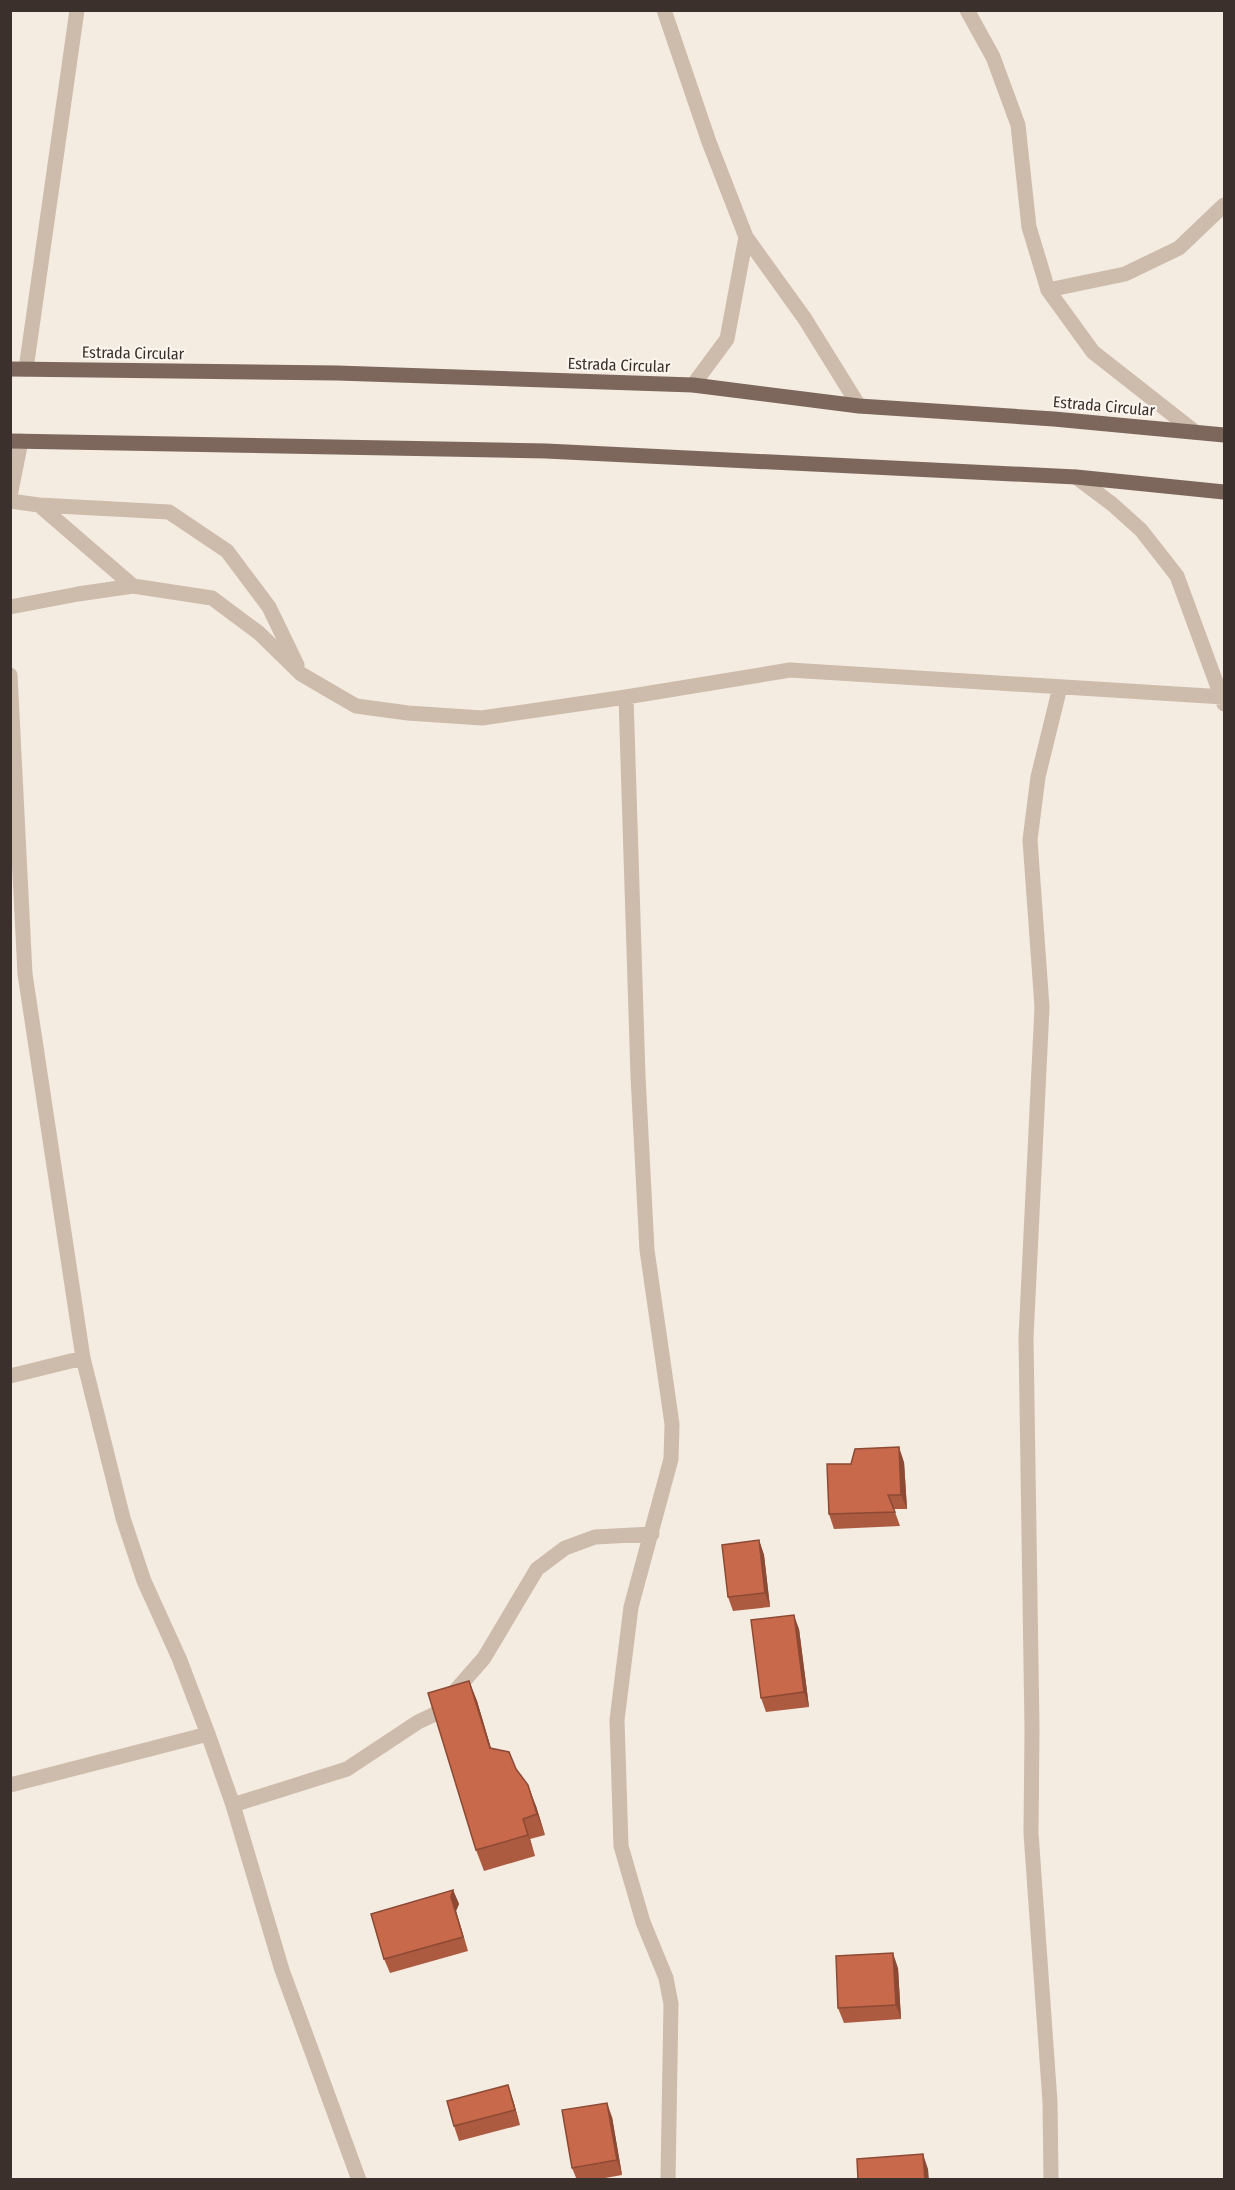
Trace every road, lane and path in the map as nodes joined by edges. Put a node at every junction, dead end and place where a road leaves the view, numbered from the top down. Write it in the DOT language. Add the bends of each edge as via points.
graph roads {
  1 [pos="77,10"];
  2 [pos="664,10"];
  3 [pos="967,10"];
  4 [pos="1224,205"];
  5 [pos="746,237"];
  6 [pos="1048,290"];
  7 [pos="18,369"];
  8 [pos="693,385"];
  9 [pos="859,406"];
  10 [pos="1195,432"];
  11 [pos="1224,435"];
  12 [pos="16,441"];
  13 [pos="1076,477"];
  14 [pos="1224,492"];
  15 [pos="10,496"];
  16 [pos="10,501"];
  17 [pos="39,505"];
  18 [pos="133,586"];
  19 [pos="10,607"];
  20 [pos="301,674"];
  21 [pos="10,675"];
  22 [pos="1060,687"];
  23 [pos="626,697"];
  24 [pos="1223,699"];
  25 [pos="82,1358"];
  26 [pos="10,1376"];
  27 [pos="652,1534"];
  28 [pos="208,1734"];
  29 [pos="10,1785"];
  30 [pos="233,1805"];
  31 [pos="358,2180"];
  32 [pos="668,2180"];
  33 [pos="1051,2180"];
  1 -- 7 [label="street"];
  2 -- 5 [label="street"];
  3 -- 6 [label="street" via="993,57 1018,125 1029,227"];
  4 -- 6 [label="street" via="1179,248 1125,274"];
  5 -- 8 [label="street" via="727,339"];
  5 -- 9 [label="street" via="805,319"];
  6 -- 10 [label="street" via="1093,352"];
  7 -- 8 [label="main road, Estrada Circular"];
  8 -- 9 [label="main road, Estrada Circular"];
  9 -- 10 [label="main road, Estrada Circular"];
  10 -- 11 [label="main road, Estrada Circular"];
  12 -- 13 [label="main road" via="546,451"];
  12 -- 15 [label="street"];
  13 -- 14 [label="main road"];
  13 -- 24 [label="street" via="1141,530 1177,576"];
  16 -- 17 [label="street"];
  17 -- 18 [label="street"];
  17 -- 20 [label="street" via="169,512 227,551 269,607"];
  18 -- 19 [label="street"];
  18 -- 20 [label="street" via="212,598 258,633"];
  20 -- 23 [label="street" via="356,706 408,713 482,718"];
  21 -- 25 [label="street" via="25,974"];
  22 -- 23 [label="street" via="790,670"];
  22 -- 24 [label="street"];
  22 -- 33 [label="street" via="1038,777 1030,840 1042,1007 1026,1338 1030,1833 1050,2102"];
  23 -- 27 [label="street" via="646,1250 672,1424 670,1459"];
  25 -- 26 [label="street"];
  25 -- 28 [label="street" via="123,1518 144,1581"];
  27 -- 30 [label="street" via="595,1537 566,1548 537,1569 484,1658 435,1714 347,1770"];
  27 -- 32 [label="street" via="631,1607 617,1720 621,1846 643,1922 666,1978 671,2004"];
  28 -- 29 [label="street"];
  28 -- 30 [label="street"];
  30 -- 31 [label="street" via="282,1970"];
}
